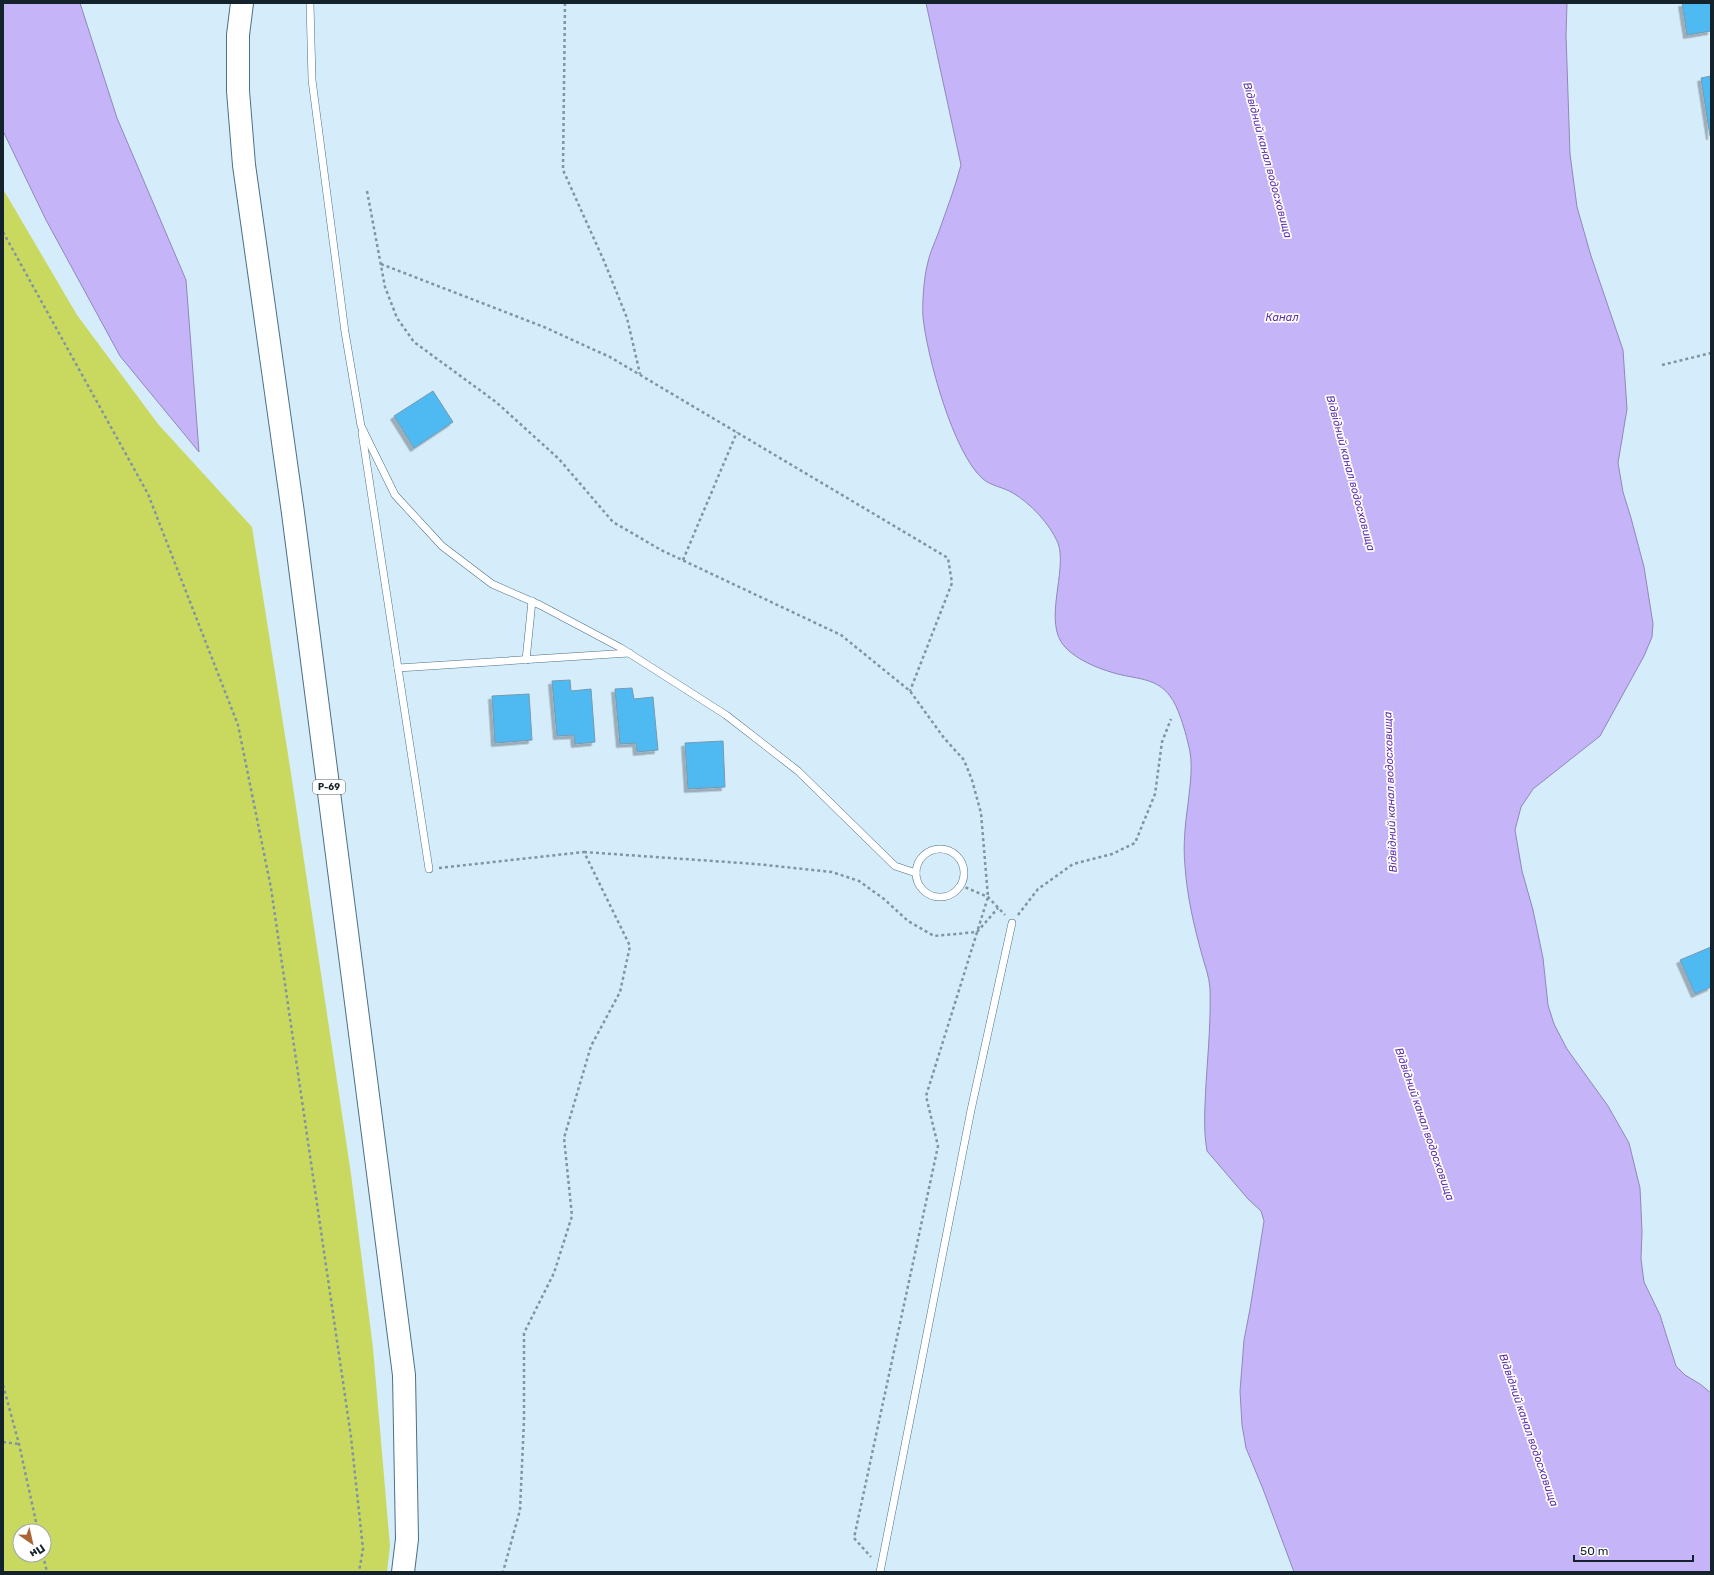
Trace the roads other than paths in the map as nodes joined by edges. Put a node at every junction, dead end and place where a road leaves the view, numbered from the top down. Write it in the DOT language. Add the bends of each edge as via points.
graph roads {
  1 [pos="242,3"];
  2 [pos="310,3"];
  3 [pos="361,426"];
  4 [pos="532,601"];
  5 [pos="629,653"];
  6 [pos="526,660"];
  7 [pos="398,668"];
  8 [pos="429,869"];
  9 [pos="916,873"];
  10 [pos="1012,923"];
  11 [pos="880,1570"];
  12 [pos="404,1572"];
  1 -- 12 [label="main road, Р-69" via="238,67 244,165 293,513 404,1375 407,1539"];
  2 -- 3 [label="lane" via="312,80 345,332"];
  3 -- 4 [label="lane" via="396,495 442,546 492,584"];
  3 -- 7 [label="lane"];
  4 -- 5 [label="lane"];
  4 -- 6 [label="lane"];
  5 -- 6 [label="lane"];
  5 -- 9 [label="lane" via="726,715 798,771 895,866"];
  6 -- 7 [label="lane"];
  7 -- 8 [label="lane"];
  9 -- 9 [label="lane" via="921,858 934,850 943,849 954,854 962,862 964,878 956,891 949,895 934,896 921,888"];
  10 -- 11 [label="lane" via="971,1110"];
}
